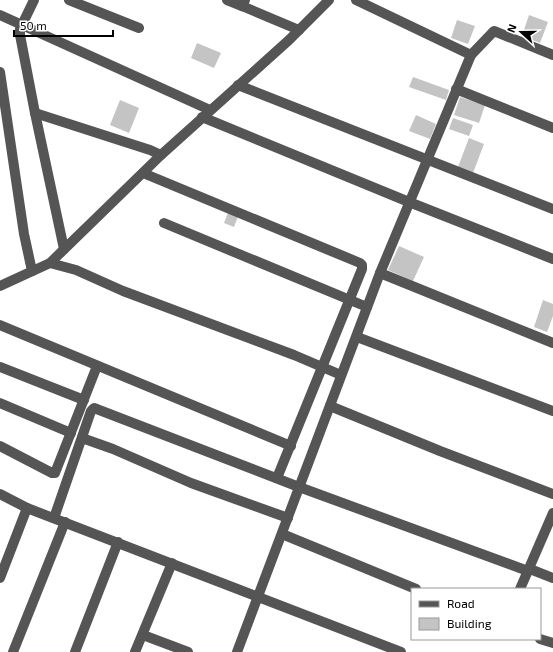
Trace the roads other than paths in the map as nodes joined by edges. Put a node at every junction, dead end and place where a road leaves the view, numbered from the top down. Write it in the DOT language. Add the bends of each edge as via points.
graph roads {
  1 [pos="34,0"];
  2 [pos="69,0"];
  3 [pos="227,0"];
  4 [pos="329,0"];
  5 [pos="356,0"];
  6 [pos="244,3"];
  7 [pos="0,15"];
  8 [pos="22,25"];
  9 [pos="139,28"];
  10 [pos="299,30"];
  11 [pos="471,55"];
  12 [pos="553,55"];
  13 [pos="0,72"];
  14 [pos="238,85"];
  15 [pos="456,89"];
  16 [pos="35,113"];
  17 [pos="206,113"];
  18 [pos="553,128"];
  19 [pos="161,155"];
  20 [pos="427,160"];
  21 [pos="143,173"];
  22 [pos="409,202"];
  23 [pos="553,209"];
  24 [pos="164,223"];
  25 [pos="64,249"];
  26 [pos="553,259"];
  27 [pos="50,263"];
  28 [pos="32,271"];
  29 [pos="380,273"];
  30 [pos="0,286"];
  31 [pos="350,300"];
  32 [pos="367,307"];
  33 [pos="0,325"];
  34 [pos="357,336"];
  35 [pos="553,343"];
  36 [pos="97,366"];
  37 [pos="0,367"];
  38 [pos="323,368"];
  39 [pos="341,375"];
  40 [pos="84,400"];
  41 [pos="0,403"];
  42 [pos="330,406"];
  43 [pos="553,411"];
  44 [pos="71,433"];
  45 [pos="82,438"];
  46 [pos="0,446"];
  47 [pos="291,446"];
  48 [pos="278,478"];
  49 [pos="299,487"];
  50 [pos="0,494"];
  51 [pos="553,494"];
  52 [pos="27,508"];
  53 [pos="553,512"];
  54 [pos="54,518"];
  55 [pos="288,518"];
  56 [pos="65,522"];
  57 [pos="282,534"];
  58 [pos="118,542"];
  59 [pos="3,560"];
  60 [pos="172,563"];
  61 [pos="529,570"];
  62 [pos="0,578"];
  63 [pos="553,578"];
  64 [pos="414,588"];
  65 [pos="520,588"];
  66 [pos="258,596"];
  67 [pos="143,635"];
  68 [pos="541,639"];
  69 [pos="553,644"];
  70 [pos="13,652"];
  71 [pos="75,652"];
  72 [pos="135,652"];
  73 [pos="188,652"];
  74 [pos="237,652"];
  75 [pos="401,652"];
  1 -- 8 [label="street"];
  2 -- 9 [label="street"];
  3 -- 6 [label="street"];
  4 -- 10 [label="street"];
  5 -- 11 [label="street"];
  6 -- 10 [label="street"];
  7 -- 8 [label="street"];
  8 -- 16 [label="street" via="20,34"];
  8 -- 17 [label="street"];
  10 -- 14 [label="street"];
  11 -- 12 [label="street" via="494,31"];
  11 -- 15 [label="street"];
  13 -- 28 [label="street" via="22,227"];
  14 -- 17 [label="street"];
  14 -- 20 [label="street"];
  15 -- 18 [label="street"];
  15 -- 20 [label="street"];
  16 -- 19 [label="street"];
  16 -- 25 [label="street"];
  17 -- 19 [label="street"];
  17 -- 22 [label="street"];
  19 -- 21 [label="street"];
  20 -- 22 [label="street"];
  20 -- 23 [label="street"];
  21 -- 25 [label="street"];
  21 -- 31 [label="street" via="360,263 362,269"];
  22 -- 26 [label="street"];
  22 -- 29 [label="street"];
  24 -- 31 [label="street"];
  25 -- 27 [label="street"];
  27 -- 28 [label="street"];
  27 -- 38 [label="street" via="76,270"];
  28 -- 30 [label="street"];
  29 -- 32 [label="street"];
  29 -- 35 [label="street"];
  31 -- 32 [label="street"];
  31 -- 38 [label="street"];
  32 -- 34 [label="street"];
  33 -- 36 [label="street"];
  34 -- 39 [label="street"];
  34 -- 43 [label="street"];
  36 -- 40 [label="street"];
  36 -- 47 [label="street"];
  37 -- 40 [label="street"];
  38 -- 39 [label="street"];
  38 -- 47 [label="street"];
  39 -- 42 [label="street"];
  40 -- 44 [label="street"];
  41 -- 44 [label="street"];
  42 -- 49 [label="street"];
  42 -- 51 [label="street"];
  44 -- 46 [label="street" via="55,473"];
  45 -- 48 [label="street" via="94,408"];
  45 -- 54 [label="street"];
  45 -- 55 [label="street" via="191,483"];
  47 -- 48 [label="street"];
  48 -- 49 [label="street"];
  49 -- 55 [label="street"];
  49 -- 61 [label="street"];
  50 -- 52 [label="street"];
  52 -- 54 [label="street"];
  52 -- 59 [label="street"];
  53 -- 61 [label="street"];
  54 -- 56 [label="street"];
  55 -- 57 [label="street"];
  56 -- 58 [label="street"];
  56 -- 70 [label="street"];
  57 -- 64 [label="street"];
  57 -- 66 [label="street"];
  58 -- 60 [label="street"];
  58 -- 71 [label="street"];
  59 -- 62 [label="street"];
  60 -- 66 [label="street"];
  60 -- 67 [label="street"];
  61 -- 63 [label="street"];
  61 -- 65 [label="street"];
  66 -- 74 [label="street"];
  66 -- 75 [label="street"];
  67 -- 72 [label="street"];
  67 -- 73 [label="street"];
  68 -- 69 [label="street"];
}
